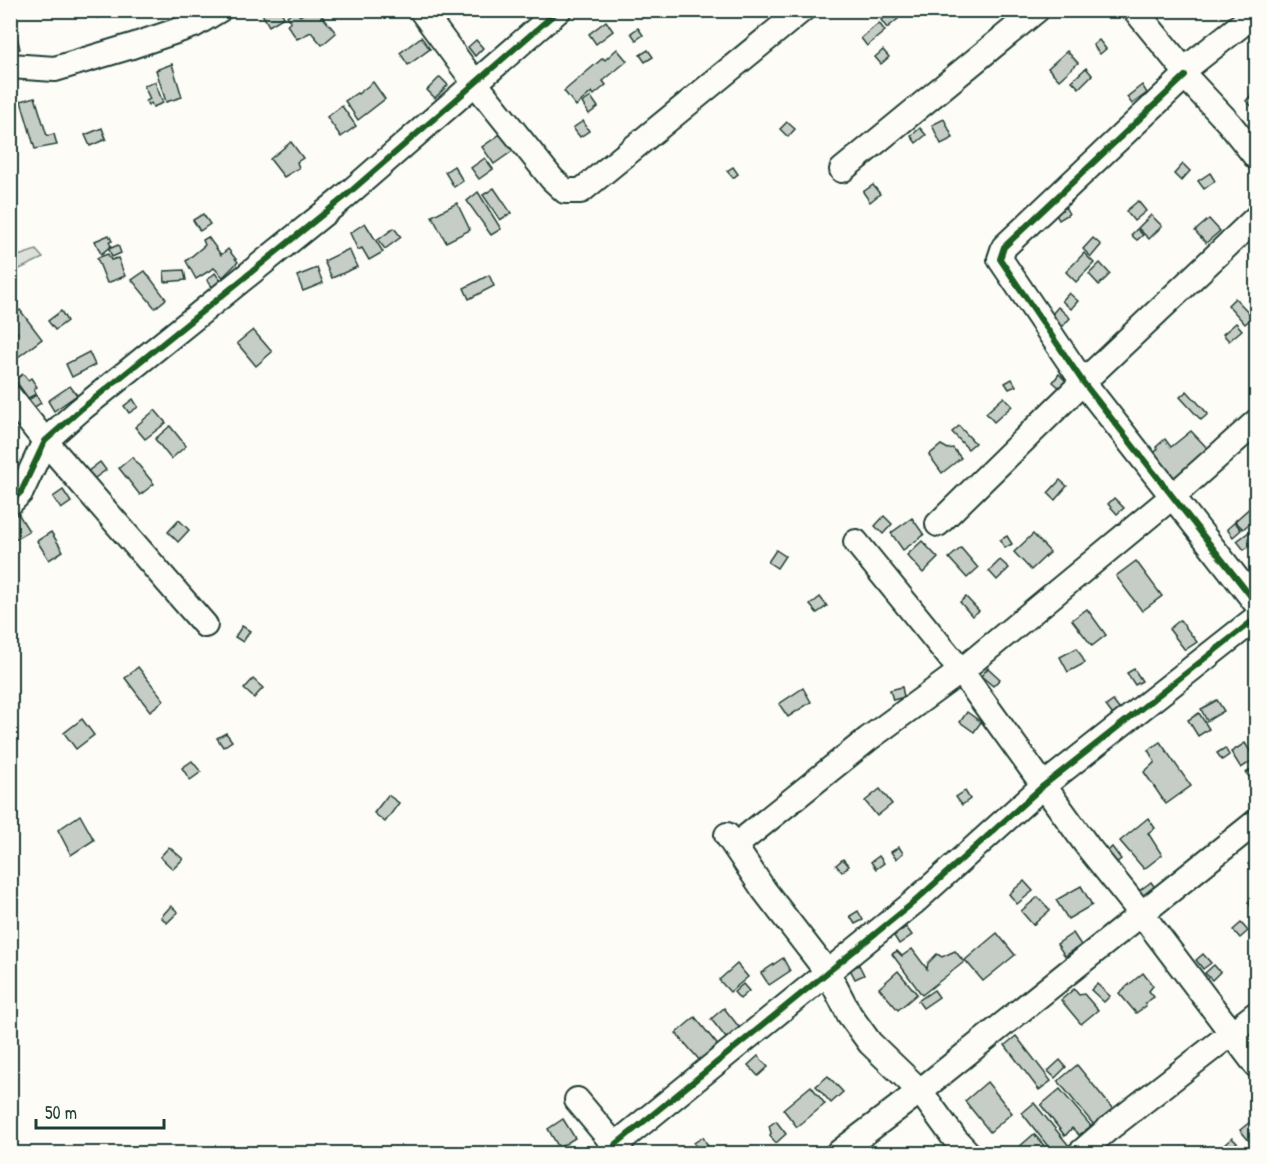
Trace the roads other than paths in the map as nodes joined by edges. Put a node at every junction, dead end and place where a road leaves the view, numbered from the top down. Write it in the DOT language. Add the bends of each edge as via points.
graph roads {
  1 [pos="219,10"];
  2 [pos="421,10"];
  3 [pos="559,10"];
  4 [pos="1036,10"];
  5 [pos="1135,10"];
  6 [pos="801,11"];
  7 [pos="1257,13"];
  8 [pos="10,66"];
  9 [pos="1184,73"];
  10 [pos="475,83"];
  11 [pos="1257,157"];
  12 [pos="842,170"];
  13 [pos="1257,218"];
  14 [pos="1083,382"];
  15 [pos="10,397"];
  16 [pos="1257,422"];
  17 [pos="45,441"];
  18 [pos="1173,496"];
  19 [pos="10,503"];
  20 [pos="938,524"];
  21 [pos="856,542"];
  22 [pos="1257,603"];
  23 [pos="1257,618"];
  24 [pos="205,625"];
  25 [pos="961,671"];
  26 [pos="1044,786"];
  27 [pos="1257,822"];
  28 [pos="1141,913"];
  29 [pos="828,973"];
  30 [pos="1257,1014"];
  31 [pos="1232,1034"];
  32 [pos="1257,1065"];
  33 [pos="920,1090"];
  34 [pos="577,1100"];
  35 [pos="618,1149"];
  36 [pos="837,1154"];
  37 [pos="969,1154"];
  38 [pos="1079,1154"];
  1 -- 8 [label="street" via="194,25 55,69"];
  2 -- 10 [label="street"];
  3 -- 10 [label="street"];
  4 -- 12 [label="street"];
  5 -- 9 [label="street"];
  6 -- 10 [label="street" via="581,191 565,191 552,179"];
  7 -- 9 [label="street"];
  9 -- 11 [label="street"];
  9 -- 14 [label="street" via="1004,247 1000,260"];
  10 -- 17 [label="street" via="342,199"];
  13 -- 14 [label="street"];
  14 -- 18 [label="street"];
  14 -- 20 [label="street"];
  15 -- 17 [label="street"];
  16 -- 18 [label="street"];
  17 -- 19 [label="street" via="21,492"];
  17 -- 24 [label="street"];
  18 -- 22 [label="street"];
  18 -- 25 [label="street"];
  21 -- 25 [label="street"];
  23 -- 26 [label="street"];
  25 -- 26 [label="street"];
  25 -- 29 [label="street" via="730,840"];
  26 -- 28 [label="street"];
  26 -- 29 [label="street"];
  27 -- 28 [label="street"];
  28 -- 31 [label="street"];
  28 -- 33 [label="street"];
  29 -- 33 [label="street" via="849,1014 870,1043"];
  29 -- 35 [label="street"];
  30 -- 31 [label="street"];
  31 -- 32 [label="street"];
  31 -- 38 [label="street"];
  33 -- 36 [label="street"];
  33 -- 37 [label="street"];
  34 -- 35 [label="street"];
}
